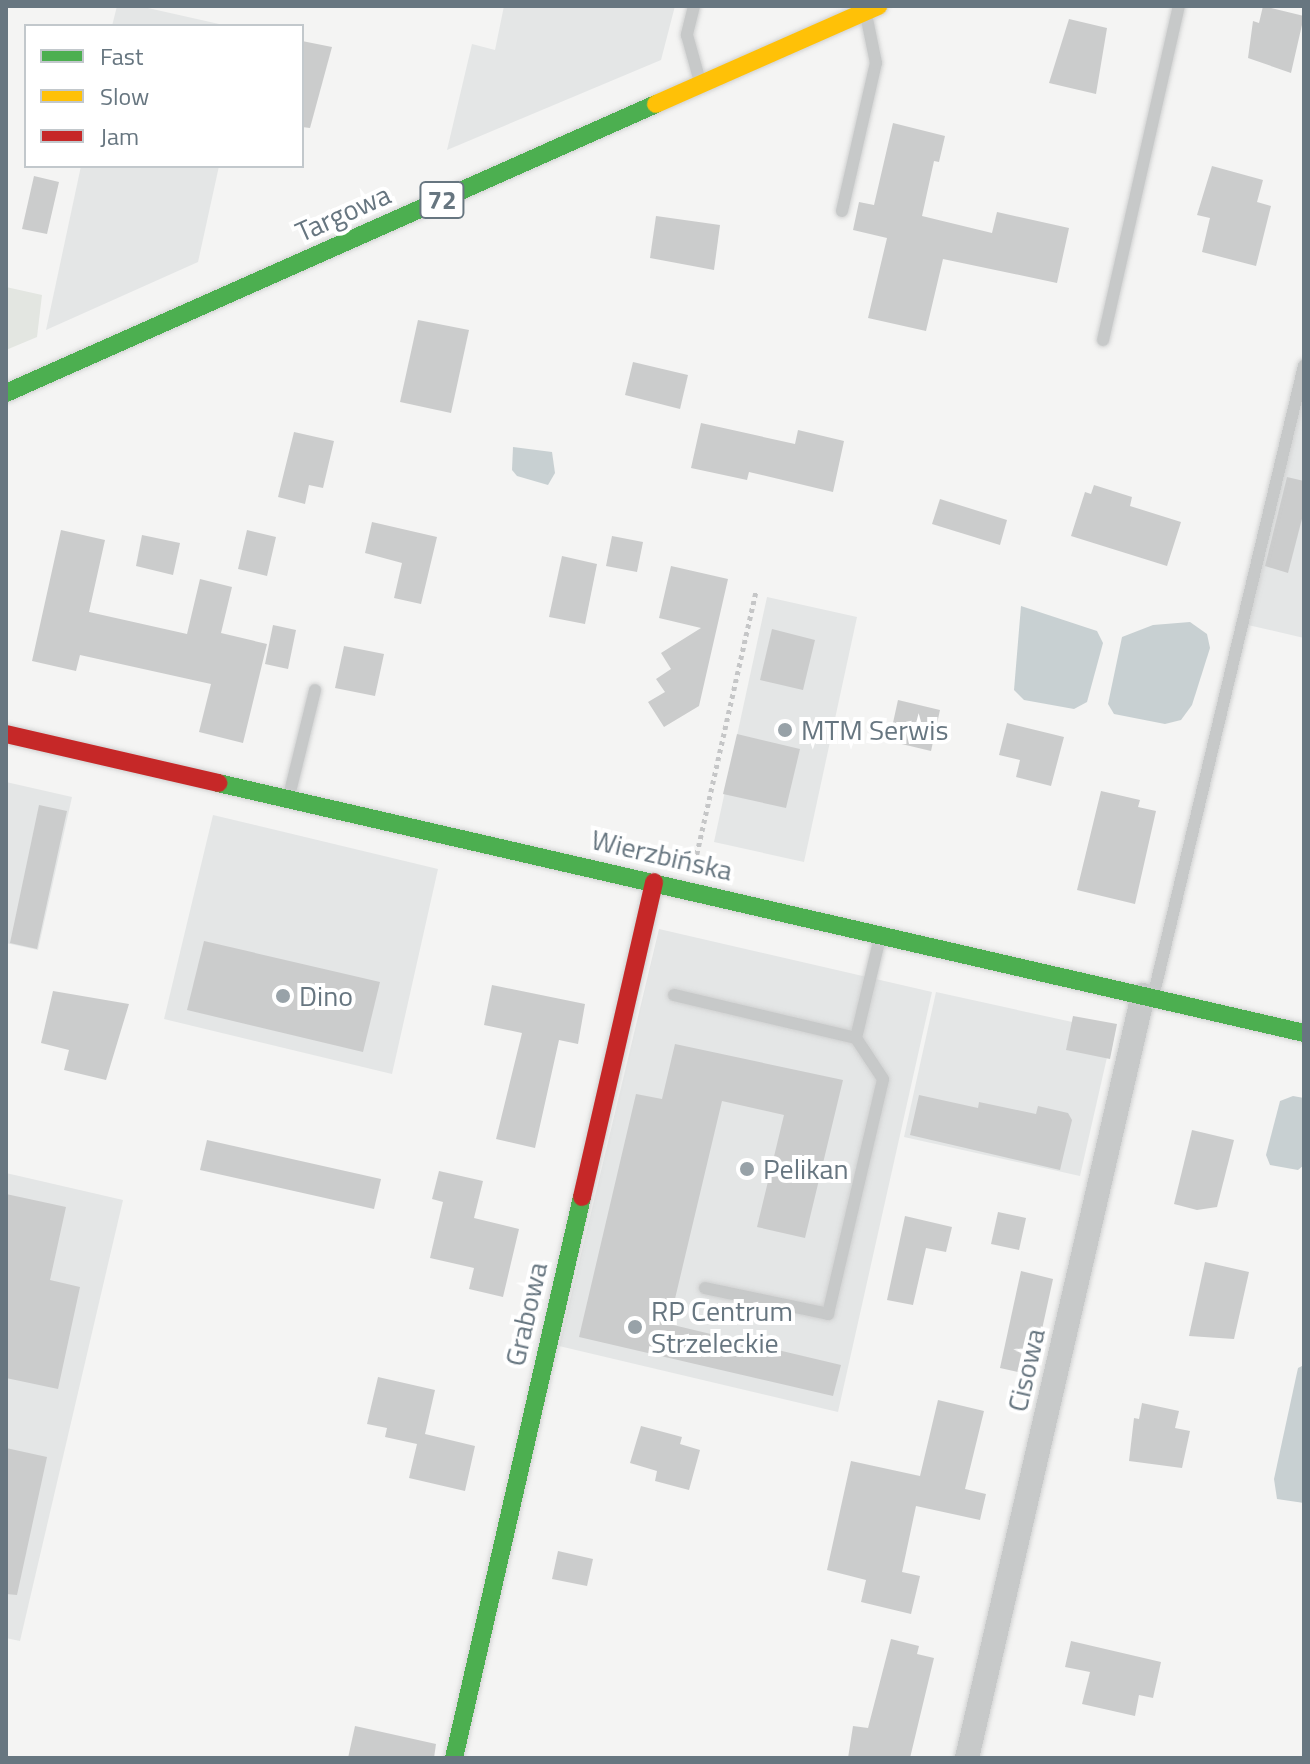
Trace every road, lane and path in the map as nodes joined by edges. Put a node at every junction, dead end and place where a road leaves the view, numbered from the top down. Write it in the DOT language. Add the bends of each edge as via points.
graph roads {
  1 [pos="694,6"];
  2 [pos="1179,6"];
  3 [pos="872,9"];
  4 [pos="701,85"];
  5 [pos="842,211"];
  6 [pos="1103,340"];
  7 [pos="1304,366"];
  8 [pos="6,393"];
  9 [pos="756,592"];
  10 [pos="315,690"];
  11 [pos="6,734"];
  12 [pos="288,799"];
  13 [pos="654,882"];
  14 [pos="689,890"];
  15 [pos="881,934"];
  16 [pos="674,995"];
  17 [pos="1148,997"];
  18 [pos="1304,1033"];
  19 [pos="856,1038"];
  20 [pos="705,1288"];
  21 [pos="454,1758"];
  22 [pos="967,1758"];
  1 -- 4 [label="lane" via="687,35"];
  2 -- 6 [label="lane"];
  3 -- 4 [label="street, Targowa / 72"];
  3 -- 5 [label="lane" via="876,63"];
  4 -- 8 [label="street, Targowa / 72"];
  7 -- 17 [label="lane"];
  9 -- 14 [label="path"];
  10 -- 12 [label="lane"];
  11 -- 12 [label="street, Wierzbińska"];
  12 -- 13 [label="street, Wierzbińska"];
  13 -- 14 [label="street, Wierzbińska"];
  13 -- 21 [label="street, Grabowa"];
  14 -- 15 [label="street, Wierzbińska"];
  15 -- 17 [label="street, Wierzbińska"];
  15 -- 19 [label="lane"];
  16 -- 19 [label="lane"];
  17 -- 18 [label="street, Wierzbińska"];
  17 -- 22 [label="street, Cisowa"];
  19 -- 20 [label="lane" via="883,1079 828,1314"];
}
